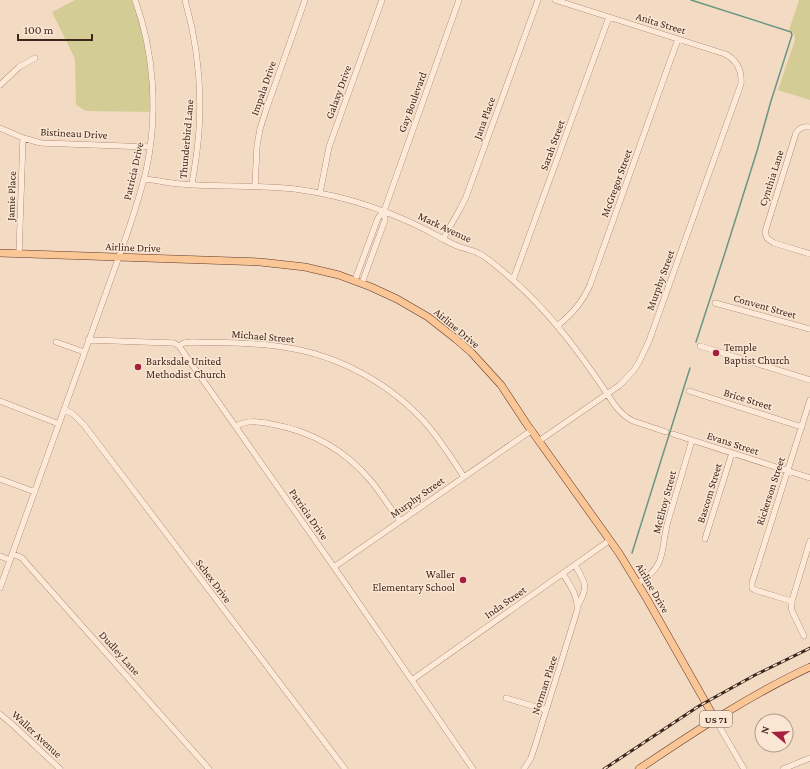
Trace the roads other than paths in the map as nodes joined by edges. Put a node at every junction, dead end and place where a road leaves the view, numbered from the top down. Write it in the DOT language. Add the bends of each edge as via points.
graph roads {
  1 [pos="135,0"];
  2 [pos="185,0"];
  3 [pos="305,0"];
  4 [pos="382,0"];
  5 [pos="460,0"];
  6 [pos="538,0"];
  7 [pos="555,0"];
  8 [pos="609,17"];
  9 [pos="678,39"];
  10 [pos="35,58"];
  11 [pos="741,84"];
  12 [pos="0,85"];
  13 [pos="810,127"];
  14 [pos="0,128"];
  15 [pos="23,138"];
  16 [pos="150,147"];
  17 [pos="144,179"];
  18 [pos="192,184"];
  19 [pos="255,186"];
  20 [pos="320,193"];
  21 [pos="384,211"];
  22 [pos="443,239"];
  23 [pos="0,253"];
  24 [pos="19,254"];
  25 [pos="810,254"];
  26 [pos="118,257"];
  27 [pos="513,280"];
  28 [pos="359,282"];
  29 [pos="715,303"];
  30 [pos="557,326"];
  31 [pos="810,330"];
  32 [pos="88,340"];
  33 [pos="56,342"];
  34 [pos="179,346"];
  35 [pos="700,346"];
  36 [pos="84,352"];
  37 [pos="810,380"];
  38 [pos="689,391"];
  39 [pos="607,394"];
  40 [pos="810,400"];
  41 [pos="0,401"];
  42 [pos="64,409"];
  43 [pos="59,424"];
  44 [pos="236,427"];
  45 [pos="802,427"];
  46 [pos="532,430"];
  47 [pos="666,432"];
  48 [pos="673,434"];
  49 [pos="692,440"];
  50 [pos="539,441"];
  51 [pos="732,453"];
  52 [pos="787,470"];
  53 [pos="464,476"];
  54 [pos="810,478"];
  55 [pos="0,479"];
  56 [pos="35,492"];
  57 [pos="400,521"];
  58 [pos="705,539"];
  59 [pos="610,540"];
  60 [pos="810,541"];
  61 [pos="0,556"];
  62 [pos="12,557"];
  63 [pos="575,565"];
  64 [pos="334,567"];
  65 [pos="563,574"];
  66 [pos="638,583"];
  67 [pos="0,588"];
  68 [pos="791,601"];
  69 [pos="578,605"];
  70 [pos="804,636"];
  71 [pos="810,667"];
  72 [pos="412,680"];
  73 [pos="506,698"];
  74 [pos="546,710"];
  75 [pos="0,714"];
  76 [pos="715,719"];
  77 [pos="810,758"];
  78 [pos="60,769"];
  79 [pos="209,769"];
  80 [pos="345,769"];
  81 [pos="473,769"];
  82 [pos="524,769"];
  83 [pos="639,769"];
  84 [pos="744,769"];
  85 [pos="783,769"];
  1 -- 16 [label="street, Patricia Drive" via="146,39 151,70 153,112"];
  2 -- 18 [label="street, Thunderbird Lane" via="195,40 200,91 199,130"];
  3 -- 19 [label="street, Impala Drive" via="260,129"];
  4 -- 20 [label="street, Galaxy Drive" via="329,147"];
  5 -- 21 [label="street, Gay Boulevard"];
  6 -- 22 [label="street, Jana Place" via="468,191"];
  7 -- 8 [label="street, Anita Street"];
  8 -- 9 [label="street, Anita Street"];
  8 -- 27 [label="street, Sarah Street"];
  9 -- 11 [label="street, Anita Street" via="732,58 740,70"];
  9 -- 30 [label="street, McGregor Street" via="590,285 575,310"];
  10 -- 12 [label="street" via="19,67"];
  11 -- 39 [label="street, Murphy Street" via="644,352 634,370"];
  13 -- 25 [label="street, Cynthia Lane" via="802,127 796,133 765,232 767,238 774,243"];
  14 -- 15 [label="street, Bistineau Drive"];
  15 -- 16 [label="street, Bistineau Drive" via="48,143"];
  15 -- 24 [label="street, Jamie Place"];
  16 -- 17 [label="street, Patricia Drive"];
  17 -- 18 [label="street, Mark Avenue"];
  17 -- 26 [label="street, Patricia Drive"];
  18 -- 19 [label="street, Mark Avenue"];
  19 -- 20 [label="street, Mark Avenue"];
  20 -- 21 [label="street, Mark Avenue"];
  21 -- 22 [label="street, Mark Avenue"];
  21 -- 28 [label="street, Gay Boulevard" via="378,218"];
  22 -- 27 [label="street, Mark Avenue" via="483,255"];
  23 -- 24 [label="main road, Airline Drive"];
  24 -- 26 [label="main road, Airline Drive"];
  26 -- 28 [label="main road, Airline Drive" via="274,263 318,270"];
  26 -- 32 [label="street, Patricia Drive"];
  27 -- 30 [label="street, Mark Avenue" via="535,300"];
  28 -- 46 [label="main road, Airline Drive" via="412,307 456,339 501,386"];
  29 -- 31 [label="street, Convent Street"];
  30 -- 39 [label="street, Mark Avenue"];
  32 -- 34 [label="street" via="174,343"];
  32 -- 36 [label="street, Patricia Drive"];
  33 -- 36 [label="street"];
  34 -- 44 [label="street, Patricia Drive"];
  34 -- 53 [label="street, Michael Street" via="192,342 274,345 307,351 345,365 375,381 412,409 436,436"];
  35 -- 37 [label="street"];
  36 -- 42 [label="street, Patricia Drive"];
  38 -- 45 [label="street, Brice Street"];
  39 -- 47 [label="street, Mark Avenue" via="628,419"];
  39 -- 50 [label="street, Murphy Street"];
  40 -- 45 [label="street, Rickerson Street"];
  41 -- 43 [label="street"];
  42 -- 43 [label="street, Patricia Drive"];
  42 -- 80 [label="street, Schex Drive" via="84,425"];
  43 -- 56 [label="street, Patricia Drive"];
  44 -- 57 [label="street" via="247,422 274,425 305,433 333,447 370,480"];
  44 -- 64 [label="street, Patricia Drive"];
  45 -- 52 [label="street, Rickerson Street"];
  46 -- 50 [label="main road, Airline Drive"];
  46 -- 53 [label="street, Murphy Street"];
  48 -- 49 [label="street, Evans Street"];
  49 -- 51 [label="street, Evans Street"];
  49 -- 66 [label="street, McElroy Street" via="664,534 660,561 647,578"];
  50 -- 59 [label="main road, Airline Drive"];
  51 -- 52 [label="street, Evans Street"];
  51 -- 58 [label="street, Bascom Street"];
  52 -- 54 [label="street, Evans Street"];
  52 -- 68 [label="street, Rickerson Street" via="752,588"];
  53 -- 57 [label="street, Murphy Street"];
  55 -- 56 [label="street"];
  56 -- 62 [label="street, Patricia Drive"];
  57 -- 64 [label="street, Murphy Street"];
  59 -- 63 [label="street, Inda Street"];
  59 -- 66 [label="main road, Airline Drive"];
  60 -- 68 [label="street"];
  61 -- 62 [label="street, Dudley Lane"];
  62 -- 67 [label="street, Patricia Drive"];
  62 -- 79 [label="street, Dudley Lane" via="22,558"];
  63 -- 65 [label="street, Inda Street"];
  63 -- 69 [label="street, Norman Place" via="585,586"];
  64 -- 72 [label="street, Patricia Drive"];
  65 -- 69 [label="street" via="574,591"];
  65 -- 72 [label="street, Inda Street"];
  66 -- 76 [label="main road, Airline Drive"];
  68 -- 70 [label="street" via="791,608"];
  69 -- 74 [label="street, Norman Place"];
  71 -- 76 [label="main road, US 71"];
  72 -- 81 [label="street, Patricia Drive"];
  73 -- 74 [label="street"];
  74 -- 82 [label="street, Norman Place" via="533,753"];
  75 -- 78 [label="street, Waller Avenue"];
  76 -- 83 [label="main road, US 71"];
  76 -- 84 [label="street"];
  77 -- 85 [label="street"];
}
